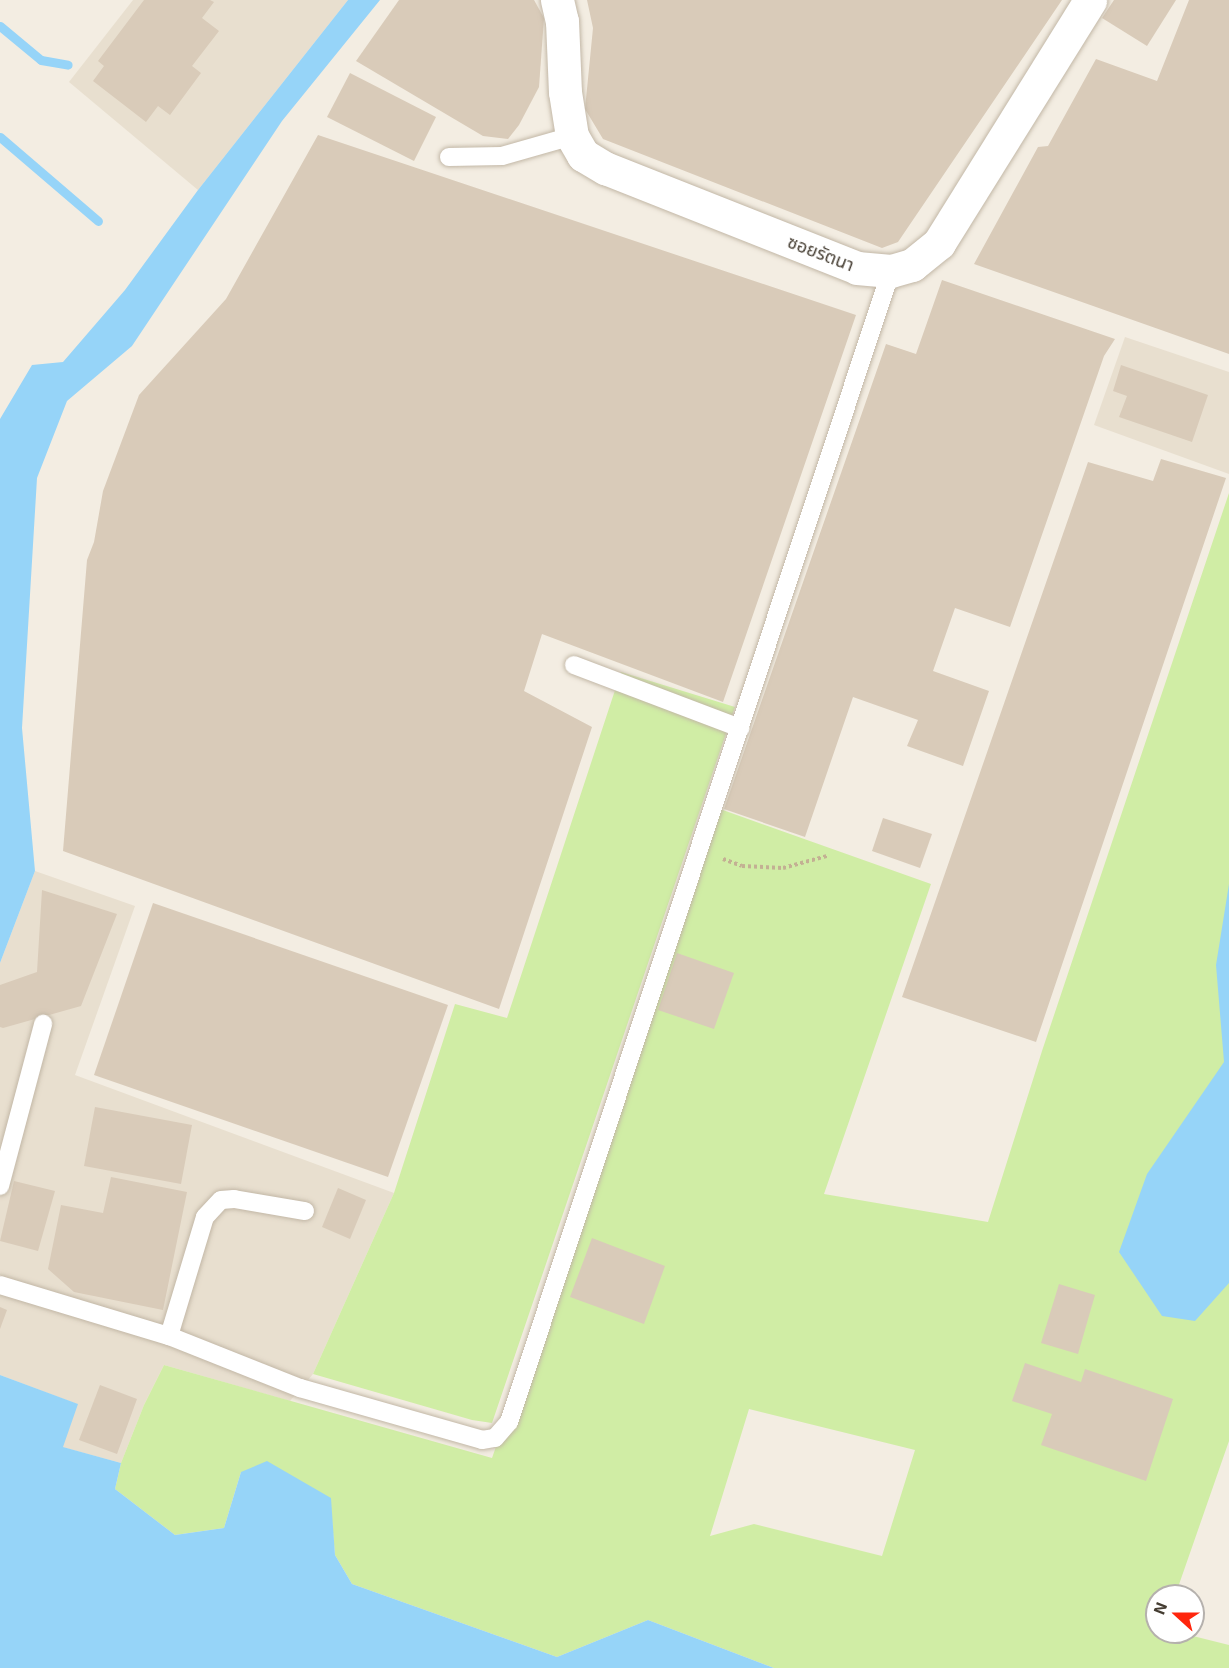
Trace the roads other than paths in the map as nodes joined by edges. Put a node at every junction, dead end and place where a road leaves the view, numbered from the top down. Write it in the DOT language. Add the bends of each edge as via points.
graph roads {
  1 [pos="557,0"];
  2 [pos="1090,0"];
  3 [pos="572,136"];
  4 [pos="450,157"];
  5 [pos="891,271"];
  6 [pos="574,665"];
  7 [pos="740,728"];
  8 [pos="44,1024"];
  9 [pos="0,1186"];
  10 [pos="305,1211"];
  11 [pos="0,1285"];
  12 [pos="169,1336"];
  1 -- 3 [label="street, ซอยรัตนา"];
  2 -- 5 [label="street, ซอยรัตนา" via="939,243 912,265"];
  3 -- 4 [label="lane" via="502,156"];
  3 -- 5 [label="street, ซอยรัตนา" via="584,155 604,168 857,268"];
  5 -- 7 [label="lane"];
  6 -- 7 [label="lane"];
  7 -- 12 [label="lane" via="509,1422 495,1438 482,1440 300,1388"];
  8 -- 9 [label="lane"];
  10 -- 12 [label="lane" via="222,1200 205,1217"];
  11 -- 12 [label="lane"];
}
